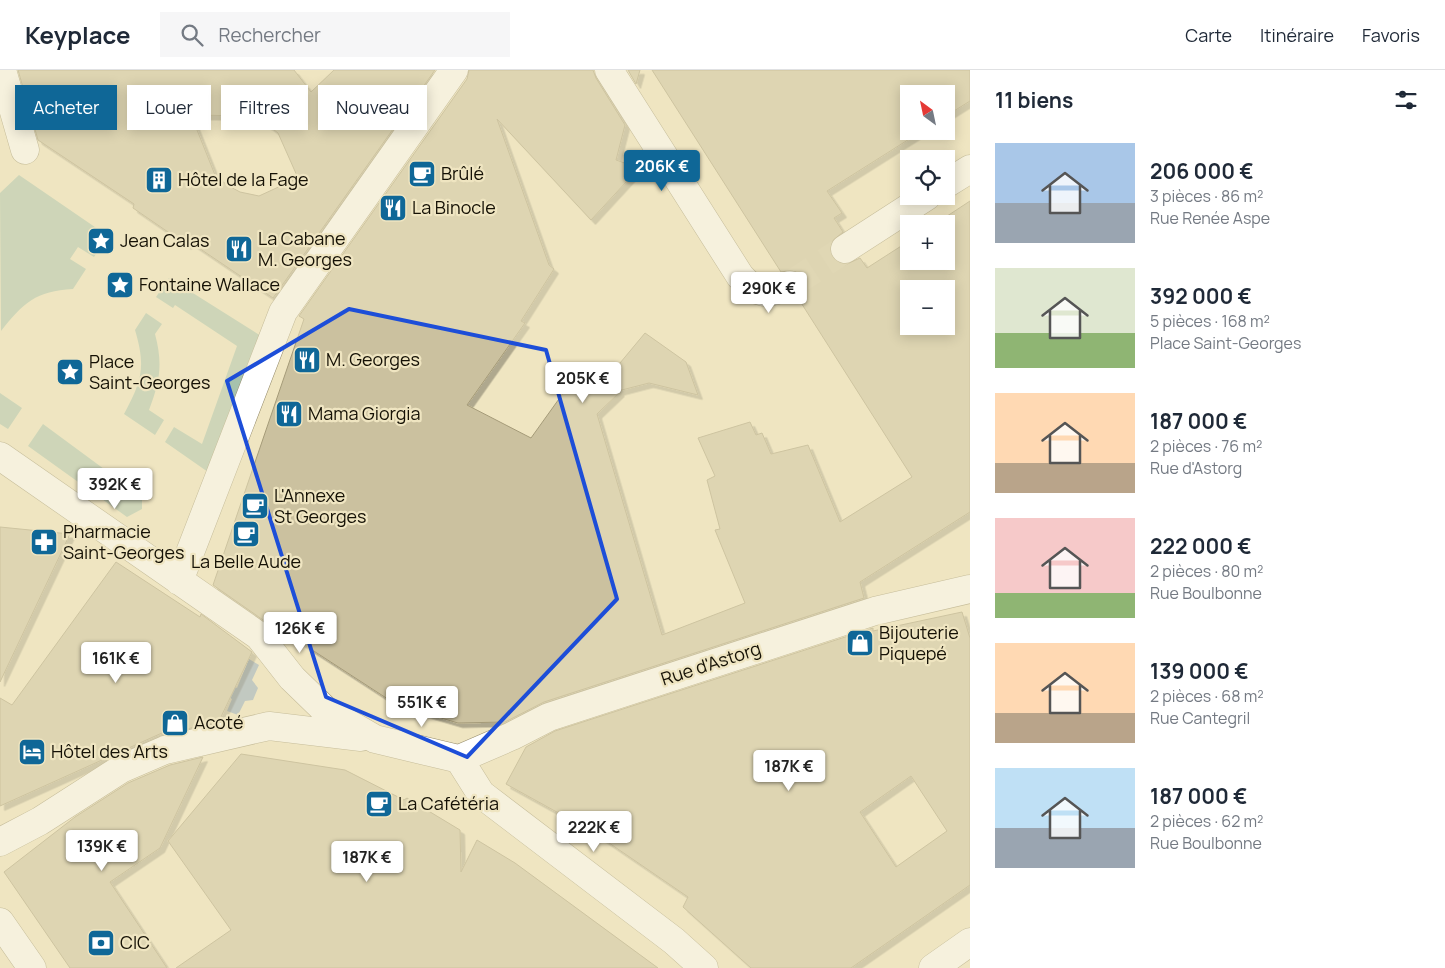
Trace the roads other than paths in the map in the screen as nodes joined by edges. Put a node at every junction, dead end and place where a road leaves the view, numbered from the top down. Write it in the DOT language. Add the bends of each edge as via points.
graph roads {
  1 [pos="2,70"];
  2 [pos="454,70"];
  3 [pos="609,70"];
  4 [pos="25,150"];
  5 [pos="970,169"];
  6 [pos="955,178"];
  7 [pos="913,205"];
  8 [pos="845,249"];
  9 [pos="790,285"];
  10 [pos="0,456"];
  11 [pos="180,581"];
  12 [pos="970,589"];
  13 [pos="292,678"];
  14 [pos="268,726"];
  15 [pos="375,739"];
  16 [pos="459,759"];
  17 [pos="0,842"];
  18 [pos="0,922"];
  19 [pos="970,942"];
  20 [pos="32,968"];
  21 [pos="704,968"];
  22 [pos="933,968"];
  1 -- 4 [label="street"];
  2 -- 11 [label="street" via="283,312"];
  3 -- 9 [label="street" via="740,276 759,292 773,293"];
  5 -- 6 [label="street"];
  7 -- 8 [label="street"];
  10 -- 11 [label="street"];
  11 -- 13 [label="street" via="259,636"];
  12 -- 16 [label="street, Rue d'Astorg" via="875,611 549,717"];
  13 -- 14 [label="street" via="290,697 283,715"];
  13 -- 15 [label="street" via="325,710"];
  14 -- 15 [label="street"];
  14 -- 17 [label="street" via="165,750 121,769 40,821"];
  15 -- 16 [label="street"];
  16 -- 21 [label="street" via="481,794 674,941"];
  18 -- 20 [label="street"];
  19 -- 22 [label="street"];
}
